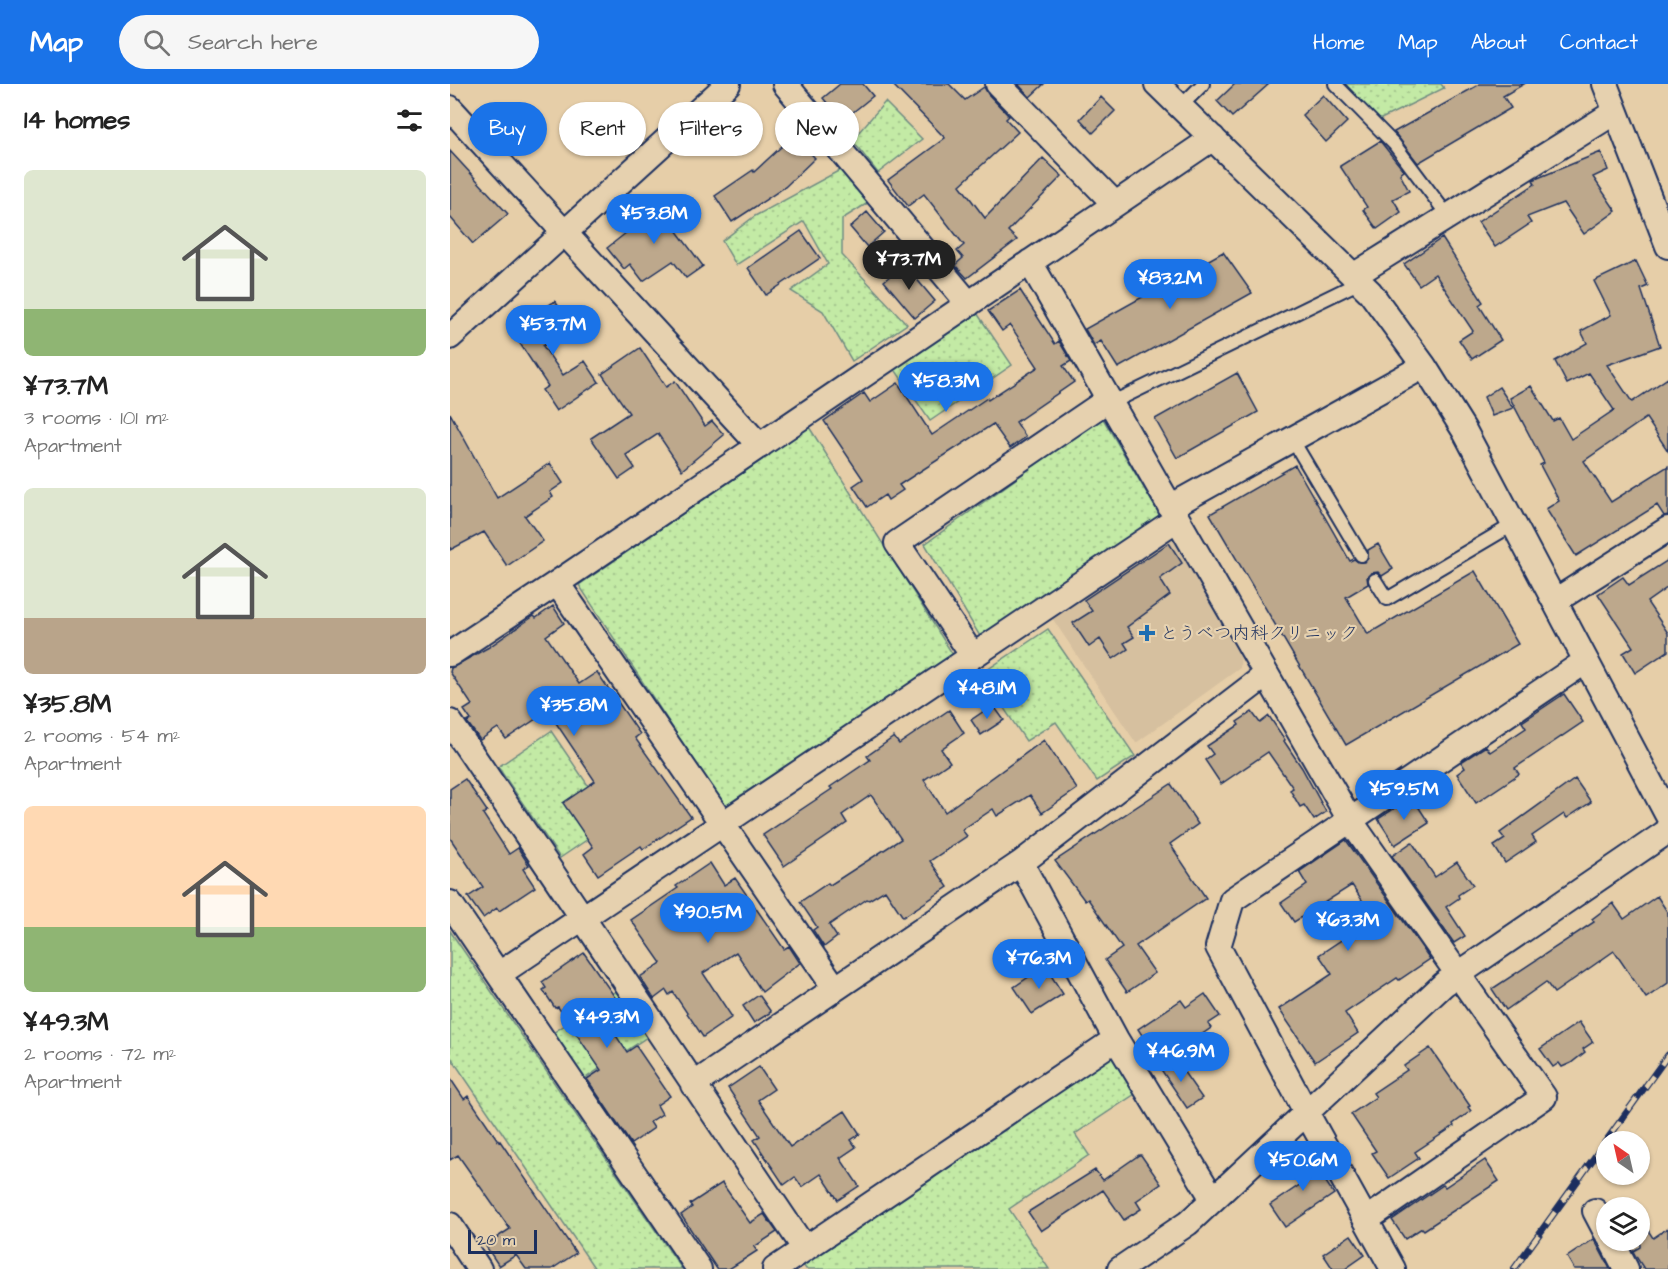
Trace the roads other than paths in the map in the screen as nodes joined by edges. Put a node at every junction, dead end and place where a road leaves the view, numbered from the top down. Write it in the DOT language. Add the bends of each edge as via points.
graph roads {
  1 [pos="785,84"];
  2 [pos="998,84"];
  3 [pos="1157,84"];
  4 [pos="1203,84"];
  5 [pos="1335,84"];
  6 [pos="1605,84"];
  7 [pos="713,89"];
  8 [pos="1180,107"];
  9 [pos="450,108"];
  10 [pos="1616,112"];
  11 [pos="1213,138"];
  12 [pos="1115,204"];
  13 [pos="1448,216"];
  14 [pos="564,233"];
  15 [pos="1668,246"];
  16 [pos="1030,262"];
  17 [pos="1356,279"];
  18 [pos="969,304"];
  19 [pos="450,337"];
  20 [pos="1424,366"];
  21 [pos="1110,401"];
  22 [pos="1292,439"];
  23 [pos="760,446"];
  24 [pos="1173,513"];
  25 [pos="1514,524"];
  26 [pos="1668,529"];
  27 [pos="1360,555"];
  28 [pos="1375,580"];
  29 [pos="557,583"];
  30 [pos="1555,601"];
  31 [pos="450,654"];
  32 [pos="973,656"];
  33 [pos="1586,661"];
  34 [pos="1266,675"];
  35 [pos="450,722"];
  36 [pos="1668,816"];
  37 [pos="1350,820"];
  38 [pos="722,824"];
  39 [pos="1668,831"];
  40 [pos="1021,863"];
  41 [pos="450,903"];
  42 [pos="584,916"];
  43 [pos="499,974"];
  44 [pos="1458,974"];
  45 [pos="835,988"];
  46 [pos="1116,1039"];
  47 [pos="693,1085"];
  48 [pos="1306,1113"];
  49 [pos="1213,1199"];
  50 [pos="1366,1220"];
  51 [pos="450,1225"];
  52 [pos="805,1249"];
  53 [pos="1617,1251"];
  54 [pos="479,1269"];
  55 [pos="699,1269"];
  56 [pos="775,1269"];
  57 [pos="1120,1269"];
  58 [pos="1393,1269"];
  59 [pos="1626,1269"];
  1 -- 18 [label="street"];
  2 -- 12 [label="street"];
  3 -- 8 [label="street"];
  4 -- 8 [label="lane"];
  5 -- 13 [label="lane" via="1394,144"];
  6 -- 10 [label="street"];
  7 -- 14 [label="street"];
  8 -- 11 [label="street"];
  9 -- 14 [label="street"];
  10 -- 13 [label="street"];
  10 -- 15 [label="street"];
  11 -- 12 [label="street"];
  11 -- 17 [label="street"];
  12 -- 16 [label="street"];
  13 -- 17 [label="street"];
  14 -- 19 [label="street"];
  14 -- 23 [label="street"];
  16 -- 18 [label="street"];
  16 -- 21 [label="street"];
  17 -- 20 [label="street" via="1370,292"];
  17 -- 21 [label="lane"];
  18 -- 23 [label="street"];
  20 -- 22 [label="street"];
  20 -- 25 [label="street" via="1464,430"];
  21 -- 24 [label="street"];
  21 -- 32 [label="street" via="897,543"];
  22 -- 24 [label="street"];
  22 -- 27 [label="lane"];
  23 -- 29 [label="street"];
  24 -- 32 [label="street"];
  24 -- 34 [label="street"];
  25 -- 28 [label="lane" via="1387,600"];
  25 -- 30 [label="street"];
  26 -- 30 [label="street"];
  29 -- 31 [label="street"];
  29 -- 38 [label="street"];
  30 -- 33 [label="street"];
  32 -- 38 [label="street"];
  33 -- 36 [label="street"];
  33 -- 37 [label="street"];
  34 -- 37 [label="street"];
  34 -- 40 [label="street"];
  35 -- 42 [label="street"];
  37 -- 44 [label="street"];
  37 -- 48 [label="street" via="1232,900 1218,947"];
  38 -- 42 [label="street"];
  38 -- 45 [label="street"];
  39 -- 44 [label="street"];
  40 -- 45 [label="street"];
  40 -- 46 [label="street"];
  41 -- 43 [label="street"];
  42 -- 43 [label="street"];
  42 -- 47 [label="street"];
  43 -- 55 [label="street"];
  44 -- 48 [label="street"];
  44 -- 50 [label="street" via="1544,1097"];
  45 -- 47 [label="street"];
  46 -- 49 [label="street"];
  46 -- 52 [label="street"];
  47 -- 52 [label="street"];
  48 -- 49 [label="street"];
  48 -- 50 [label="street"];
  49 -- 57 [label="street" via="1188,1223"];
  50 -- 58 [label="street"];
  51 -- 54 [label="street"];
  52 -- 56 [label="street"];
  53 -- 59 [label="street"];
}
